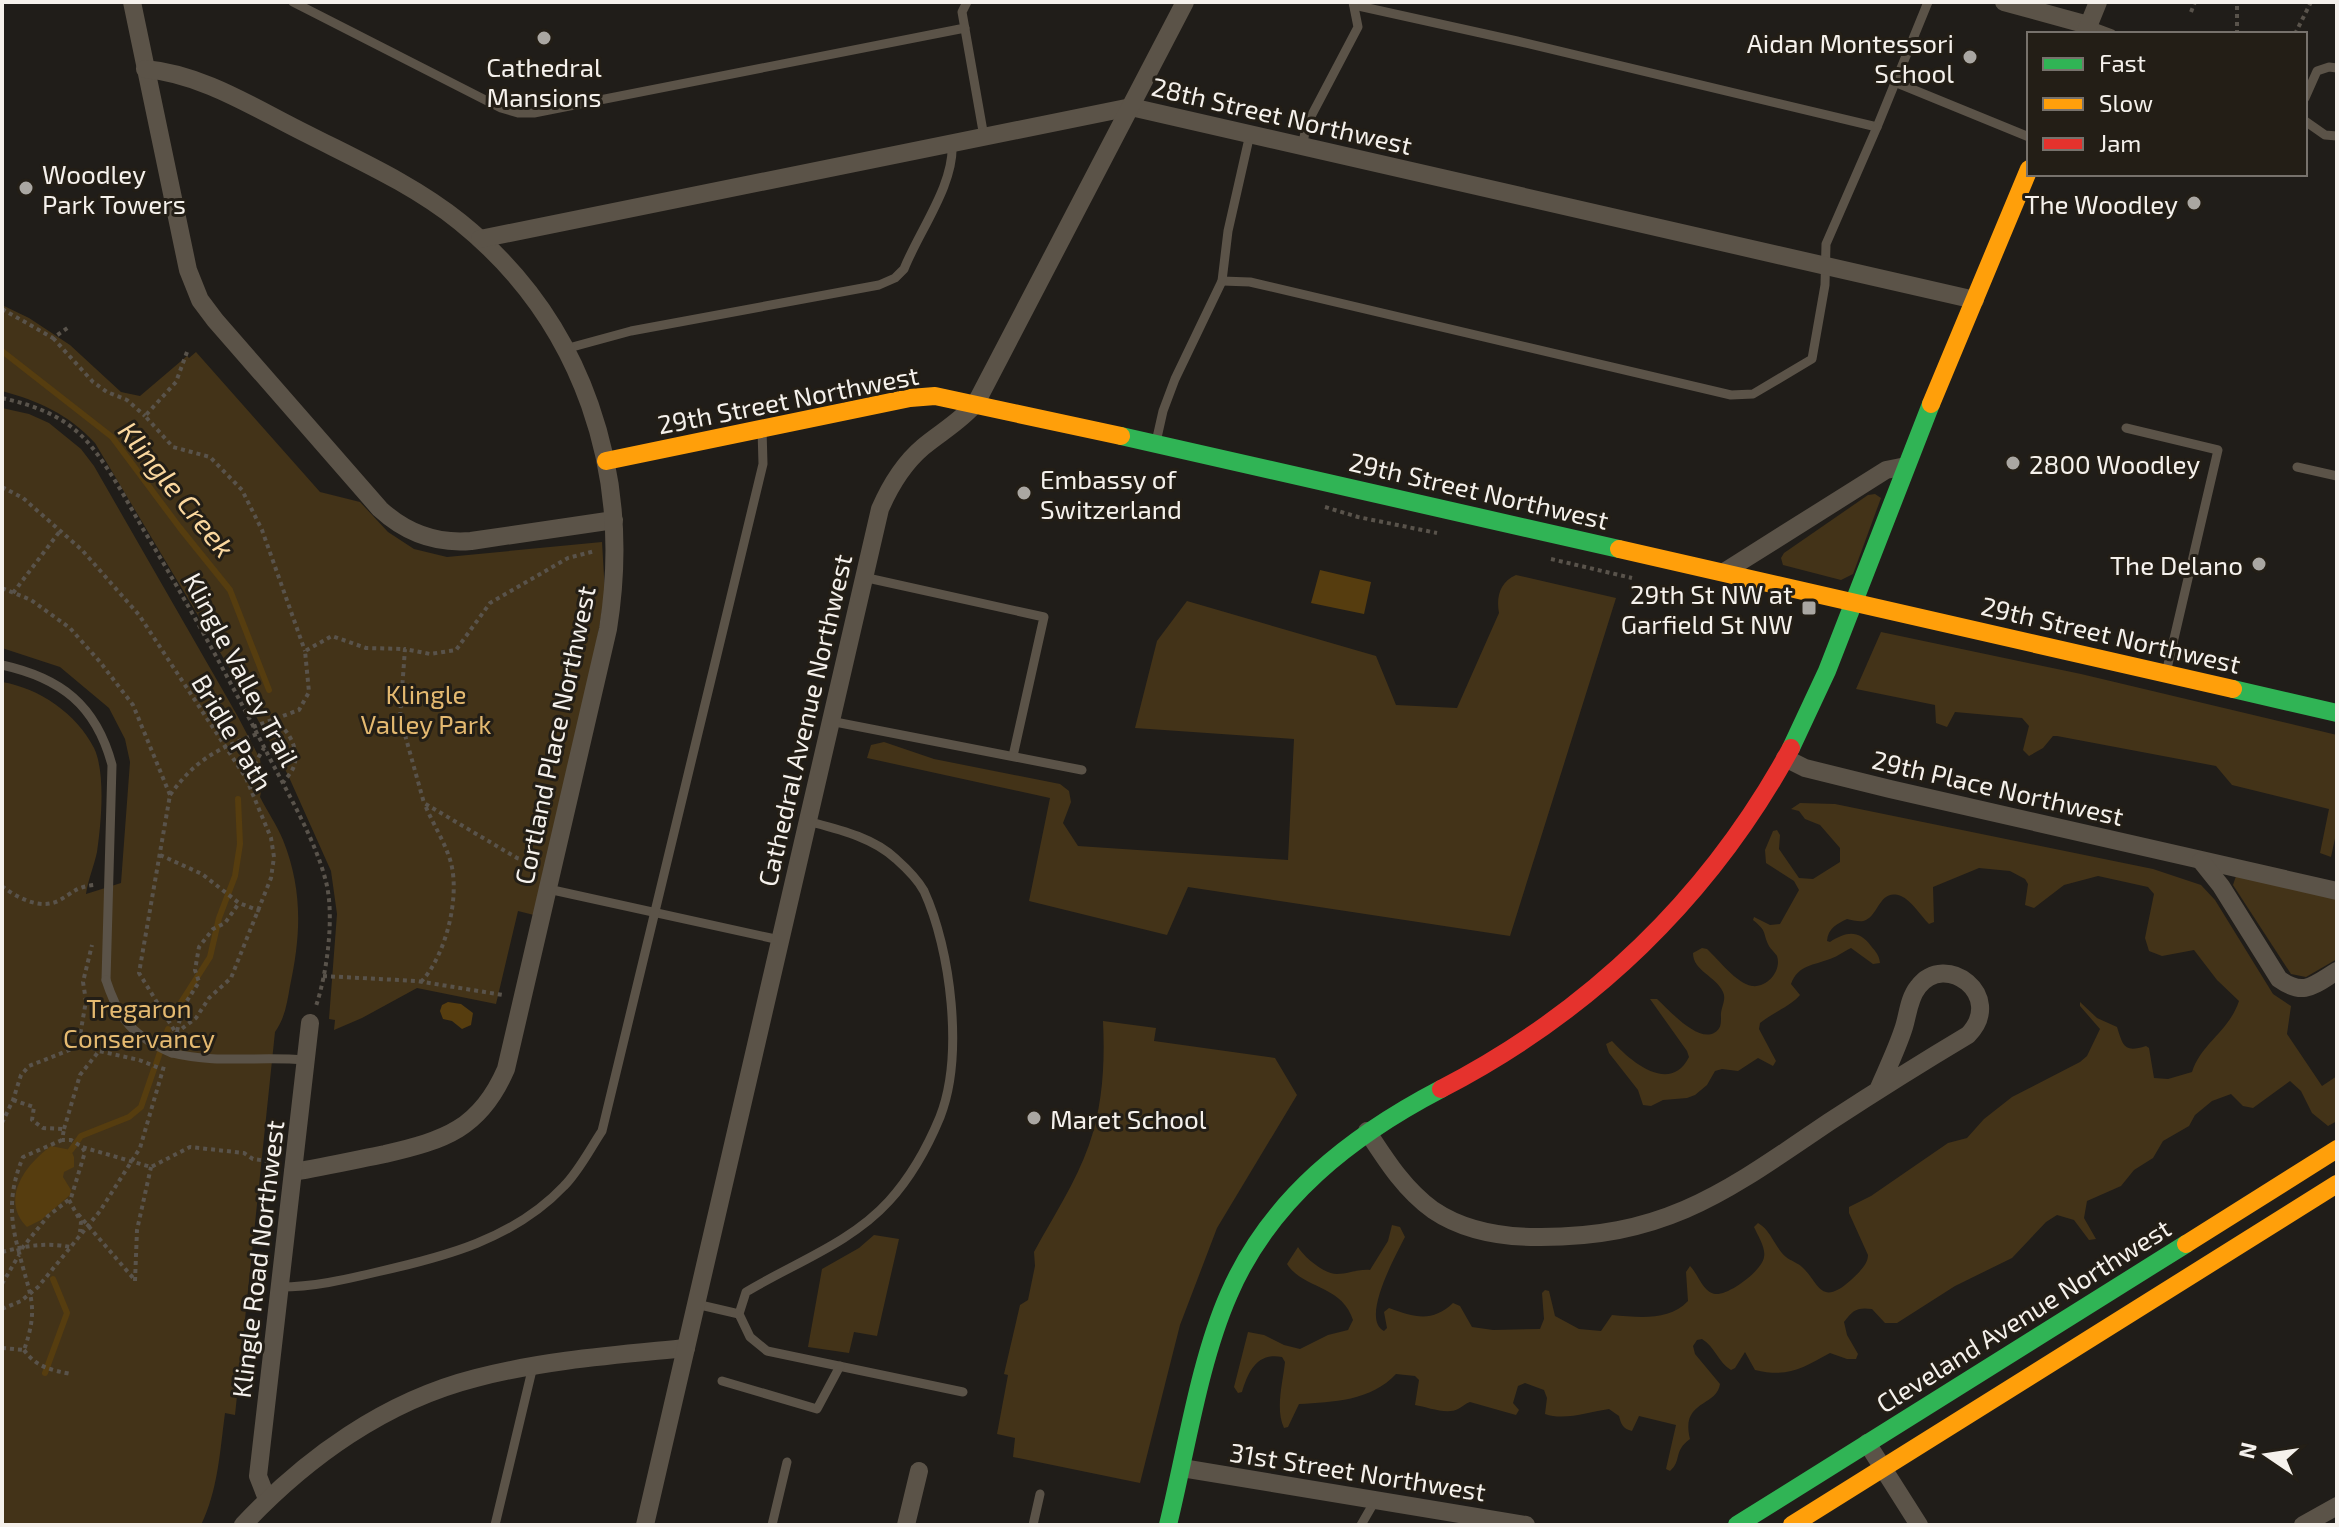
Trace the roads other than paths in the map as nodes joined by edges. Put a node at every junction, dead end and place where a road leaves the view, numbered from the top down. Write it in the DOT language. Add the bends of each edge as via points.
graph roads {
  1 [pos="132,2"];
  2 [pos="293,2"];
  3 [pos="967,2"];
  4 [pos="1185,2"];
  5 [pos="1928,2"];
  6 [pos="2004,2"];
  7 [pos="2098,2"];
  8 [pos="1354,3"];
  9 [pos="965,28"];
  10 [pos="2087,29"];
  11 [pos="2337,68"];
  12 [pos="145,69"];
  13 [pos="1897,83"];
  14 [pos="2307,94"];
  15 [pos="1131,107"];
  16 [pos="2307,122"];
  17 [pos="1877,127"];
  18 [pos="1250,134"];
  19 [pos="2027,136"];
  20 [pos="2337,136"];
  21 [pos="984,137"];
  22 [pos="952,143"];
  23 [pos="1302,146"];
  24 [pos="2027,174"];
  25 [pos="480,239"];
  26 [pos="1826,265"];
  27 [pos="1222,281"];
  28 [pos="1975,300"];
  29 [pos="565,349"];
  30 [pos="976,403"];
  31 [pos="2126,428"];
  32 [pos="762,429"];
  33 [pos="1156,443"];
  34 [pos="606,461"];
  35 [pos="1906,466"];
  36 [pos="2297,467"];
  37 [pos="2337,476"];
  38 [pos="614,520"];
  39 [pos="1724,572"];
  40 [pos="863,577"];
  41 [pos="1853,601"];
  42 [pos="2,665"];
  43 [pos="2166,673"];
  44 [pos="2337,713"];
  45 [pos="830,721"];
  46 [pos="1013,756"];
  47 [pos="1785,758"];
  48 [pos="1082,770"];
  49 [pos="807,821"];
  50 [pos="2201,861"];
  51 [pos="548,889"];
  52 [pos="2337,891"];
  53 [pos="655,912"];
  54 [pos="780,940"];
  55 [pos="2337,971"];
  56 [pos="310,1023"];
  57 [pos="305,1060"];
  58 [pos="1878,1090"];
  59 [pos="1367,1131"];
  60 [pos="2337,1149"];
  61 [pos="2315,1163"];
  62 [pos="293,1172"];
  63 [pos="2335,1191"];
  64 [pos="280,1287"];
  65 [pos="2091,1302"];
  66 [pos="696,1304"];
  67 [pos="739,1314"];
  68 [pos="2107,1328"];
  69 [pos="686,1348"];
  70 [pos="533,1366"];
  71 [pos="840,1366"];
  72 [pos="722,1381"];
  73 [pos="963,1392"];
  74 [pos="1867,1443"];
  75 [pos="787,1462"];
  76 [pos="1883,1467"];
  77 [pos="1182,1468"];
  78 [pos="919,1471"];
  79 [pos="1040,1494"];
  80 [pos="267,1499"];
  81 [pos="1376,1499"];
  82 [pos="2337,1506"];
  83 [pos="243,1525"];
  84 [pos="495,1525"];
  85 [pos="645,1525"];
  86 [pos="772,1525"];
  87 [pos="906,1525"];
  88 [pos="1033,1525"];
  89 [pos="1168,1525"];
  90 [pos="1361,1525"];
  91 [pos="1526,1525"];
  92 [pos="1737,1525"];
  93 [pos="1792,1525"];
  94 [pos="1919,1525"];
  95 [pos="2303,1525"];
  1 -- 12 [label="street"];
  2 -- 9 [label="lane" via="518,113"];
  3 -- 9 [label="lane" via="962,12"];
  4 -- 15 [label="street, Cathedral Avenue Northwest"];
  5 -- 13 [label="lane"];
  6 -- 10 [label="street"];
  7 -- 10 [label="street"];
  8 -- 17 [label="lane"];
  8 -- 23 [label="lane" via="1358,27 1307,124"];
  9 -- 21 [label="lane"];
  11 -- 14 [label="lane" via="2317,71"];
  12 -- 25 [label="street, Cortland Place Northwest" via="193,78 385,173"];
  12 -- 38 [label="street" via="188,270 200,300 388,517 427,538 460,542"];
  13 -- 17 [label="lane"];
  13 -- 19 [label="lane"];
  15 -- 18 [label="street, 28th Street Northwest"];
  15 -- 21 [label="street, 28th Street Northwest"];
  15 -- 30 [label="street, Cathedral Avenue Northwest"];
  16 -- 20 [label="lane" via="2325,135"];
  17 -- 26 [label="lane" via="1826,244"];
  18 -- 23 [label="street, 28th Street Northwest"];
  18 -- 27 [label="lane"];
  21 -- 22 [label="street, 28th Street Northwest"];
  22 -- 25 [label="street, 28th Street Northwest"];
  22 -- 29 [label="lane" via="947,178 895,278"];
  23 -- 26 [label="street, 28th Street Northwest"];
  24 -- 28 [label="street"];
  25 -- 29 [label="street, Cortland Place Northwest" via="519,279"];
  26 -- 27 [label="lane" via="1812,359 1753,394 1731,395 1250,282"];
  26 -- 28 [label="street, 28th Street Northwest"];
  27 -- 33 [label="lane" via="1175,379"];
  28 -- 35 [label="street"];
  29 -- 34 [label="street, Cortland Place Northwest" via="594,411"];
  30 -- 32 [label="street, 29th Street Northwest" via="910,398"];
  30 -- 33 [label="street, 29th Street Northwest"];
  30 -- 40 [label="street, Cathedral Avenue Northwest" via="920,450 895,479 880,509"];
  31 -- 43 [label="lane" via="2218,450"];
  32 -- 34 [label="street, 29th Street Northwest"];
  32 -- 53 [label="lane" via="763,464"];
  33 -- 39 [label="street, 29th Street Northwest"];
  34 -- 38 [label="street, Cortland Place Northwest"];
  35 -- 39 [label="street" via="1880,473"];
  35 -- 41 [label="street"];
  36 -- 37 [label="lane"];
  38 -- 51 [label="street, Cortland Place Northwest" via="616,562 608,629"];
  39 -- 41 [label="street, 29th Street Northwest"];
  40 -- 45 [label="street, Cathedral Avenue Northwest"];
  40 -- 46 [label="lane" via="1044,617"];
  41 -- 43 [label="street, 29th Street Northwest"];
  41 -- 47 [label="street"];
  42 -- 57 [label="lane, bridge" via="61,685 106,739 112,765 106,980 123,1019 138,1036 170,1052 210,1060"];
  43 -- 44 [label="street, 29th Street Northwest"];
  45 -- 46 [label="lane"];
  45 -- 49 [label="street, Cathedral Avenue Northwest"];
  46 -- 48 [label="lane"];
  47 -- 50 [label="street, 29th Place Northwest" via="1805,768"];
  47 -- 59 [label="street" via="1707,875 1623,964 1513,1049"];
  49 -- 54 [label="street, Cathedral Avenue Northwest"];
  49 -- 67 [label="lane" via="862,837 895,857 922,888 942,942 951,1000 952,1065 941,1116 889,1201 852,1233 746,1292"];
  50 -- 52 [label="street, 29th Place Northwest"];
  50 -- 55 [label="street" via="2279,979 2300,989"];
  51 -- 53 [label="lane"];
  51 -- 62 [label="street, Cortland Place Northwest" via="506,1069 484,1108 456,1132 434,1142"];
  53 -- 54 [label="lane"];
  53 -- 64 [label="lane" via="602,1131 564,1186 485,1242 430,1261 312,1287"];
  54 -- 66 [label="street, Cathedral Avenue Northwest"];
  56 -- 57 [label="street, Klingle Road Northwest"];
  57 -- 62 [label="street, Klingle Road Northwest"];
  58 -- 58 [label="street" via="1976,1026 1980,1004 1969,981 1945,974 1920,984"];
  58 -- 59 [label="street" via="1747,1179 1696,1207 1585,1236 1505,1236 1449,1220 1411,1191"];
  59 -- 77 [label="street" via="1306,1182 1247,1258 1215,1328"];
  60 -- 61 [label="street, Cleveland Avenue Northwest"];
  61 -- 63 [label="street"];
  61 -- 65 [label="street, Cleveland Avenue Northwest"];
  62 -- 64 [label="street, Klingle Road Northwest"];
  63 -- 68 [label="street"];
  64 -- 80 [label="street, Klingle Road Northwest" via="258,1476"];
  65 -- 68 [label="street"];
  65 -- 74 [label="street, Cleveland Avenue Northwest"];
  66 -- 67 [label="lane"];
  66 -- 69 [label="street, Cathedral Avenue Northwest"];
  67 -- 71 [label="lane" via="750,1337 767,1351"];
  68 -- 76 [label="street"];
  69 -- 70 [label="street"];
  69 -- 85 [label="street, Cathedral Avenue Northwest"];
  70 -- 80 [label="street" via="460,1383 386,1414 313,1460"];
  70 -- 84 [label="lane"];
  71 -- 72 [label="lane" via="817,1409"];
  71 -- 73 [label="lane"];
  74 -- 76 [label="street"];
  74 -- 92 [label="street, Cleveland Avenue Northwest"];
  75 -- 86 [label="lane"];
  76 -- 93 [label="street"];
  76 -- 94 [label="street"];
  77 -- 81 [label="street, 31st Street Northwest"];
  77 -- 89 [label="street"];
  78 -- 87 [label="street"];
  79 -- 88 [label="lane"];
  80 -- 83 [label="street"];
  81 -- 90 [label="lane"];
  81 -- 91 [label="street, 31st Street Northwest"];
  82 -- 95 [label="street"];
}
